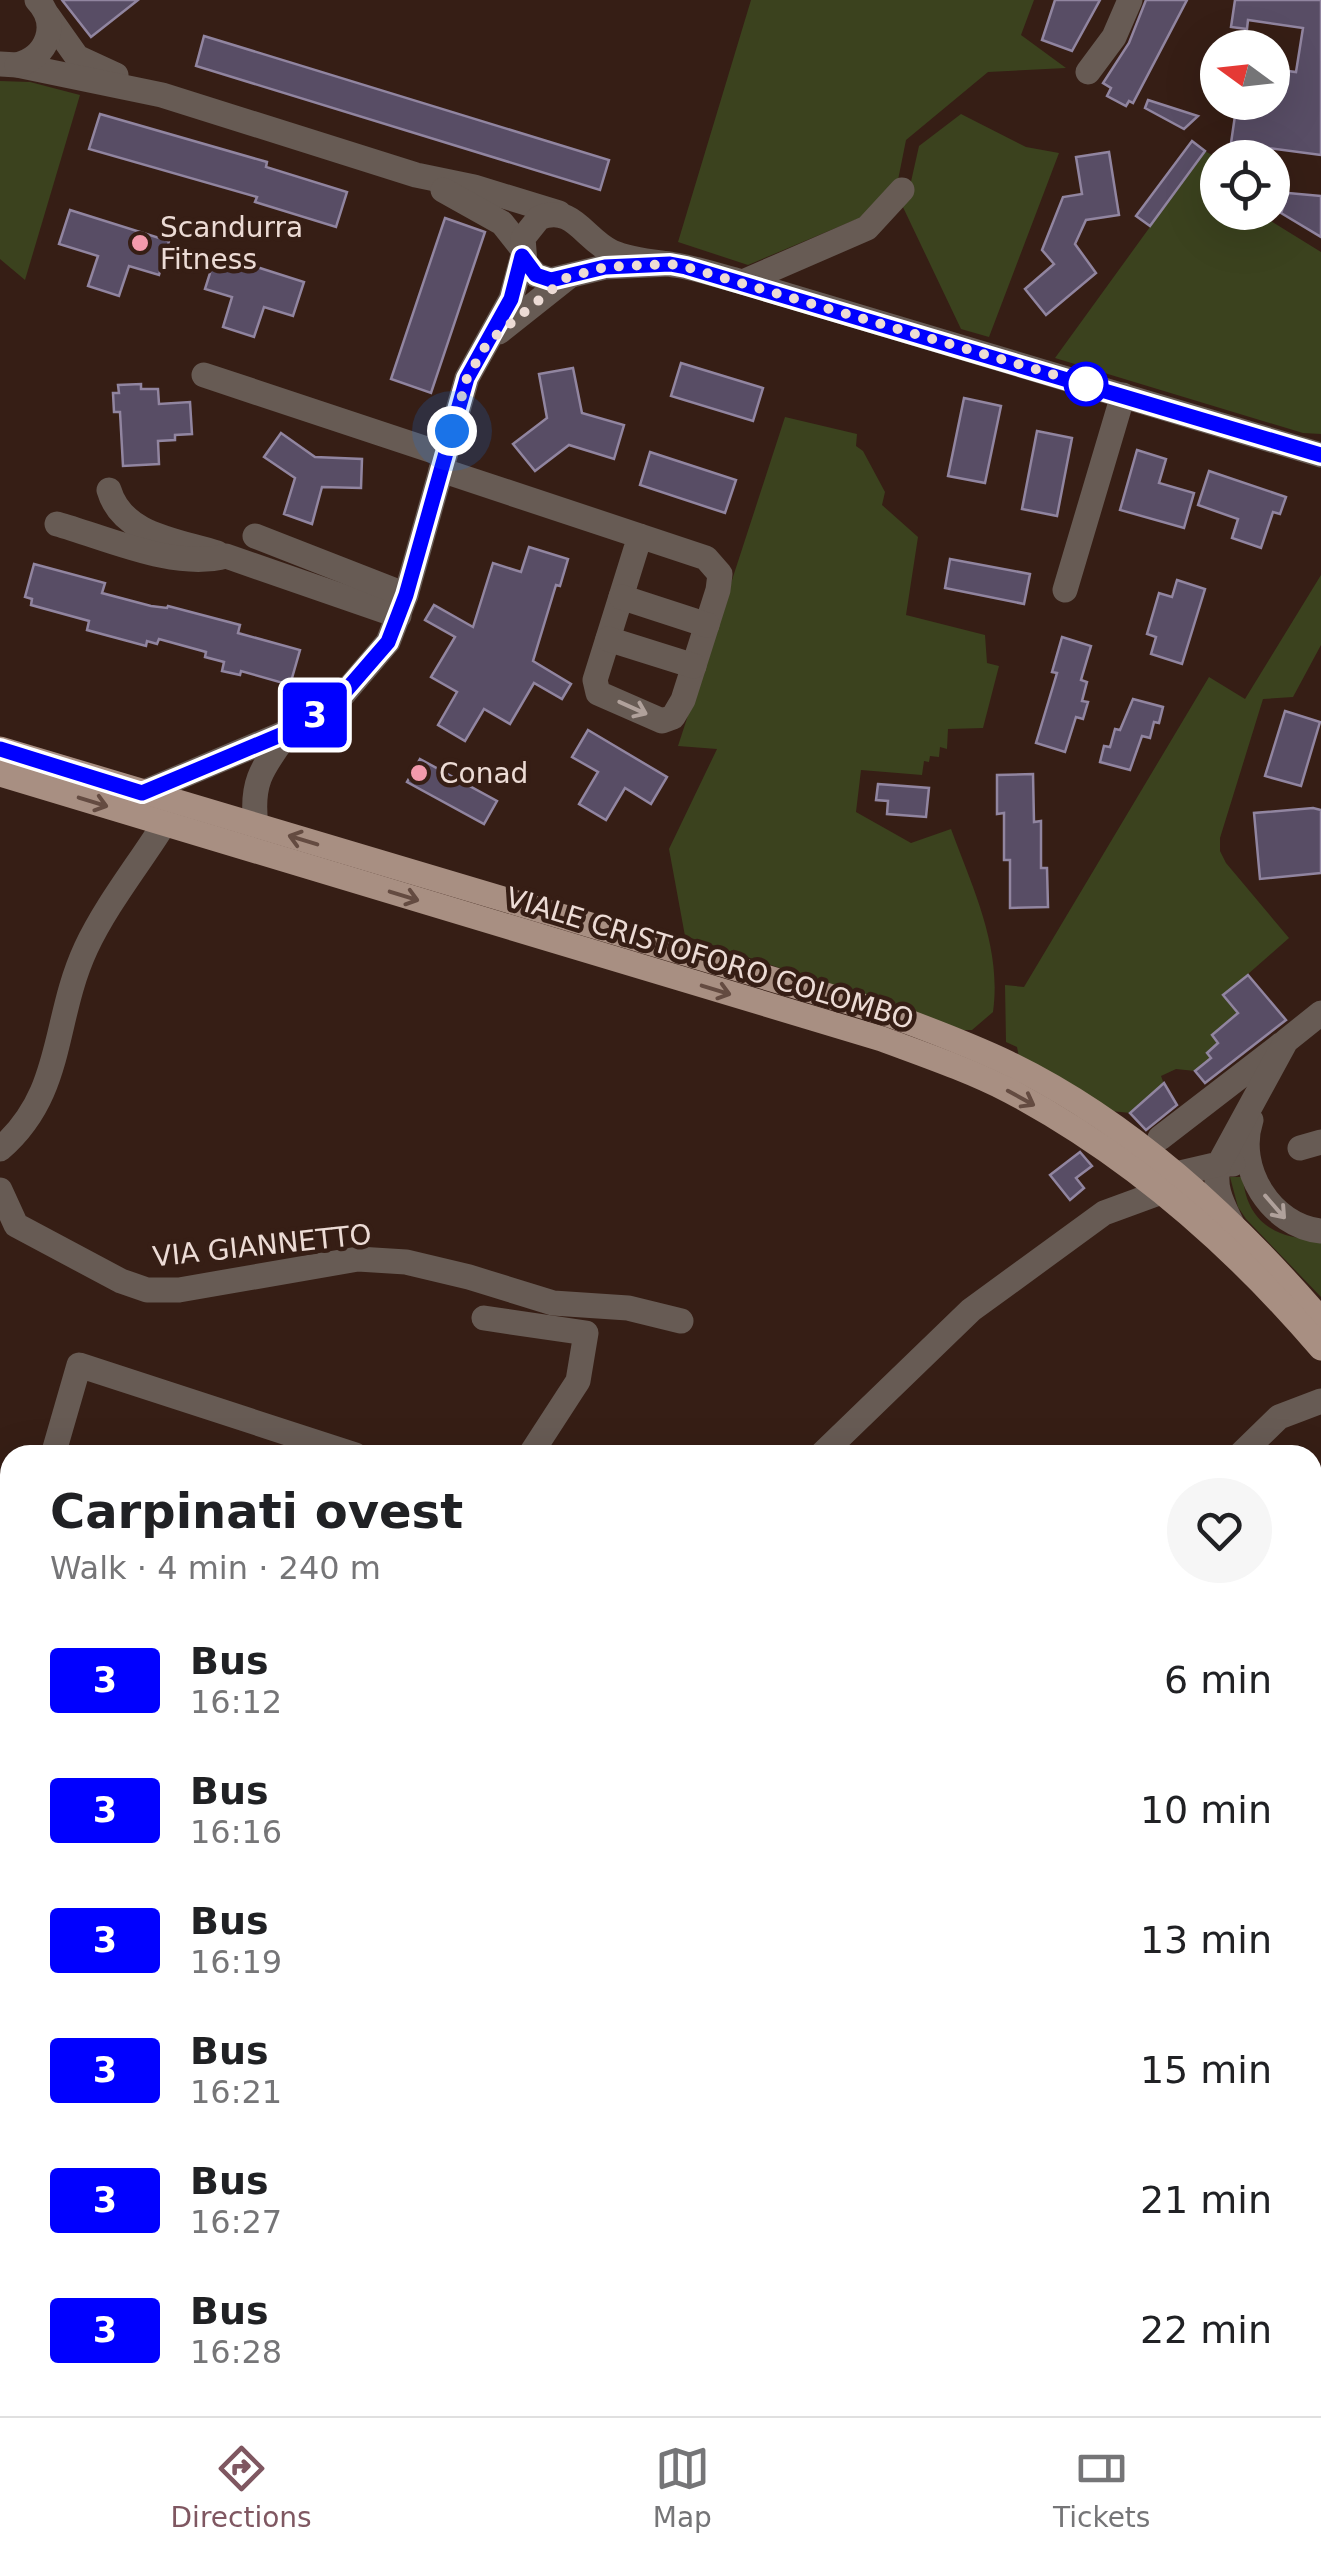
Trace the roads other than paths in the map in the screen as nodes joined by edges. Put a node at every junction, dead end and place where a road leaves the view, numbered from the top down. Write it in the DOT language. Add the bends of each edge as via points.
graph roads {
  1 [pos="1130,0"];
  2 [pos="44,6"];
  3 [pos="5,64"];
  4 [pos="1088,72"];
  5 [pos="162,95"];
  6 [pos="416,175"];
  7 [pos="902,190"];
  8 [pos="564,215"];
  9 [pos="585,232"];
  10 [pos="522,251"];
  11 [pos="670,264"];
  12 [pos="570,277"];
  13 [pos="743,282"];
  14 [pos="488,342"];
  15 [pos="204,375"];
  16 [pos="1124,395"];
  17 [pos="1321,455"];
  18 [pos="443,463"];
  19 [pos="109,490"];
  20 [pos="57,524"];
  21 [pos="255,536"];
  22 [pos="640,536"];
  23 [pos="226,556"];
  24 [pos="1065,590"];
  25 [pos="621,597"];
  26 [pos="402,606"];
  27 [pos="707,625"];
  28 [pos="608,639"];
  29 [pos="694,666"];
  30 [pos="290,731"];
  31 [pos="0,749"];
  32 [pos="0,774"];
  33 [pos="142,793"];
  34 [pos="164,824"];
  35 [pos="256,826"];
  36 [pos="1321,1013"];
  37 [pos="1286,1041"];
  38 [pos="1261,1092"];
  39 [pos="1160,1138"];
  40 [pos="0,1149"];
  41 [pos="1219,1164"];
  42 [pos="1252,1168"];
  43 [pos="1170,1182"];
  44 [pos="0,1190"];
  45 [pos="1233,1226"];
  46 [pos="1321,1231"];
  47 [pos="596,1308"];
  48 [pos="484,1318"];
  49 [pos="1321,1320"];
  50 [pos="680,1322"];
  51 [pos="586,1333"];
  52 [pos="1321,1348"];
  53 [pos="1321,1401"];
  54 [pos="856,1424"];
  55 [pos="55,1445"];
  56 [pos="324,1445"];
  57 [pos="536,1445"];
  58 [pos="833,1445"];
  59 [pos="848,1445"];
  60 [pos="1250,1445"];
  1 -- 4 [label="street"];
  2 -- 3 [label="street" via="46,44 31,60"];
  2 -- 5 [label="street" via="77,57"];
  3 -- 5 [label="street"];
  5 -- 6 [label="street"];
  6 -- 8 [label="street"];
  6 -- 10 [label="street" via="502,223"];
  7 -- 13 [label="street" via="868,228"];
  8 -- 9 [label="street"];
  8 -- 10 [label="street" via="538,218 526,230"];
  9 -- 11 [label="street" via="615,253"];
  9 -- 12 [label="street" via="588,252"];
  10 -- 12 [label="street" via="530,270 543,278"];
  10 -- 14 [label="street" via="511,299"];
  11 -- 12 [label="street" via="605,267"];
  11 -- 13 [label="street"];
  12 -- 14 [label="street"];
  13 -- 16 [label="street"];
  14 -- 18 [label="street" via="467,378"];
  15 -- 18 [label="street"];
  16 -- 17 [label="street"];
  16 -- 24 [label="street"];
  18 -- 22 [label="street"];
  18 -- 26 [label="street"];
  19 -- 23 [label="street" via="115,509 136,527"];
  20 -- 23 [label="street" via="184,561"];
  21 -- 26 [label="street"];
  22 -- 25 [label="street"];
  22 -- 27 [label="street" via="706,558 720,574"];
  23 -- 26 [label="street"];
  25 -- 27 [label="street"];
  25 -- 28 [label="street"];
  26 -- 30 [label="street" via="388,642 336,702"];
  27 -- 29 [label="street"];
  28 -- 29 [label="street"];
  28 -- 29 [label="street, one-way" via="595,680 598,692 662,721 684,700"];
  30 -- 33 [label="street"];
  30 -- 35 [label="street" via="258,774 252,798"];
  31 -- 33 [label="main road, VIALE CRISTOFORO COLOMBO"];
  32 -- 34 [label="main road, VIALE CRISTOFORO COLOMBO, one-way"];
  33 -- 35 [label="main road, VIALE CRISTOFORO COLOMBO"];
  34 -- 40 [label="street" via="87,946 39,1103"];
  34 -- 43 [label="main road, VIALE CRISTOFORO COLOMBO, one-way" via="882,1040 1007,1090"];
  43 -- 35 [label="main road, VIALE CRISTOFORO COLOMBO, one-way" via="1073,1099 943,1034"];
  36 -- 37 [label="street"];
  37 -- 38 [label="street"];
  37 -- 39 [label="street"];
  38 -- 41 [label="street"];
  38 -- 42 [label="street" via="1246,1144"];
  41 -- 42 [label="street"];
  41 -- 43 [label="street"];
  41 -- 45 [label="street" via="1216,1186"];
  42 -- 46 [label="street, one-way" via="1285,1220"];
  43 -- 45 [label="main road, VIALE CRISTOFORO COLOMBO"];
  43 -- 52 [label="main road, VIALE CRISTOFORO COLOMBO"];
  43 -- 54 [label="street" via="1104,1213 971,1310"];
  44 -- 47 [label="street, VIA GIANNETTO" via="16,1225 147,1290 358,1259 406,1262 553,1303"];
  45 -- 49 [label="main road, VIALE CRISTOFORO COLOMBO"];
  47 -- 50 [label="street, VIA GIANNETTO" via="628,1308"];
  47 -- 51 [label="street"];
  48 -- 51 [label="street"];
  51 -- 57 [label="street" via="578,1381"];
  53 -- 60 [label="street" via="1279,1417"];
  54 -- 58 [label="street"];
  54 -- 59 [label="street"];
  55 -- 56 [label="street" via="79,1365"];
}
